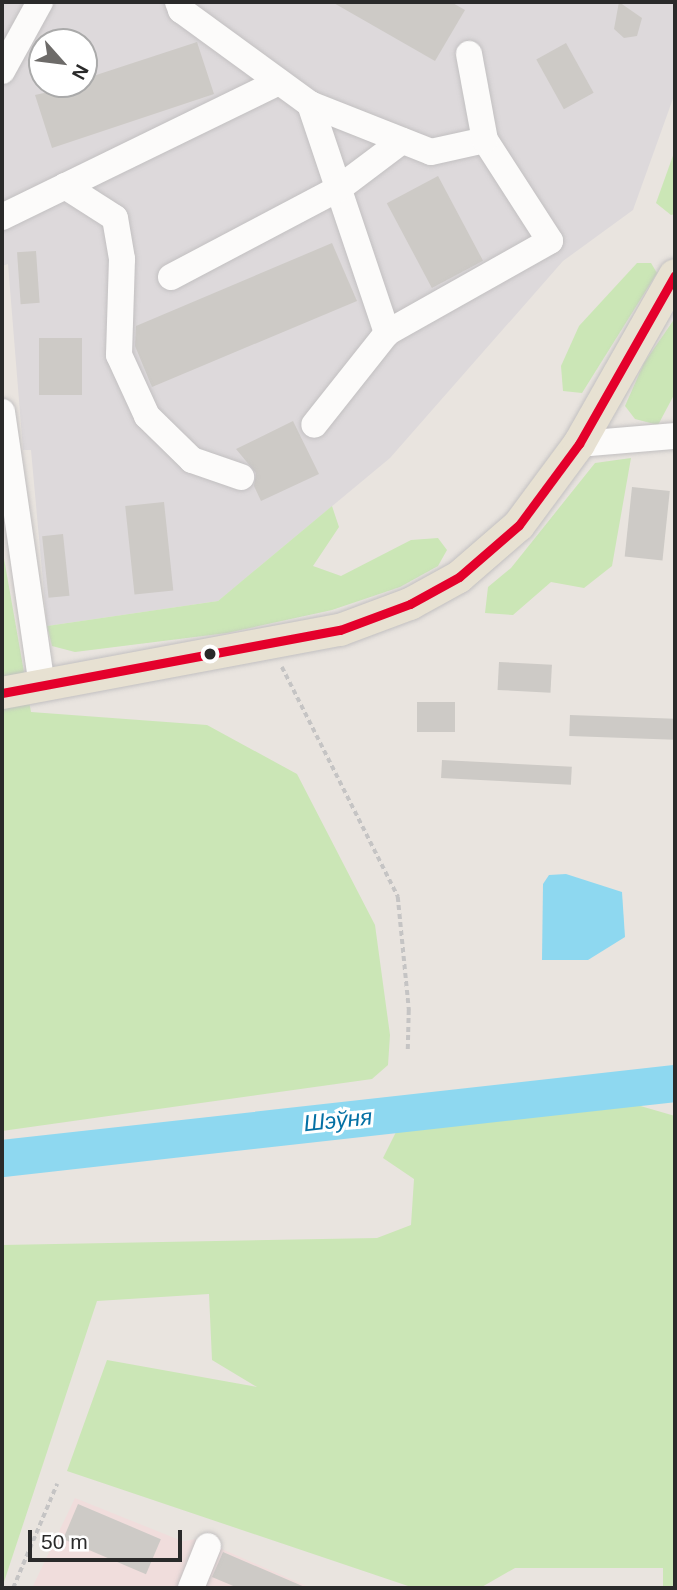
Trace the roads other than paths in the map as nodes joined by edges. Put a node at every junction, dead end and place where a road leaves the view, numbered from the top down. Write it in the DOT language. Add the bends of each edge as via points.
graph roads {
  1 [pos="40,2"];
  2 [pos="178,2"];
  3 [pos="469,54"];
  4 [pos="2,71"];
  5 [pos="279,82"];
  6 [pos="310,104"];
  7 [pos="485,140"];
  8 [pos="402,141"];
  9 [pos="65,186"];
  10 [pos="338,189"];
  11 [pos="2,217"];
  12 [pos="675,275"];
  13 [pos="171,278"];
  14 [pos="387,333"];
  15 [pos="2,412"];
  16 [pos="314,425"];
  17 [pos="675,436"];
  18 [pos="579,444"];
  19 [pos="241,477"];
  20 [pos="42,686"];
  21 [pos="2,693"];
  22 [pos="208,1546"];
  23 [pos="191,1588"];
  1 -- 4 [label="street"];
  2 -- 5 [label="street" via="181,10"];
  3 -- 7 [label="street"];
  5 -- 6 [label="street"];
  5 -- 9 [label="street"];
  6 -- 8 [label="street"];
  6 -- 10 [label="street"];
  7 -- 8 [label="street" via="431,152"];
  7 -- 14 [label="street" via="550,241"];
  8 -- 10 [label="street"];
  9 -- 11 [label="street"];
  9 -- 19 [label="street" via="115,218 122,259 119,355 147,415 192,460"];
  10 -- 13 [label="street"];
  10 -- 14 [label="street"];
  12 -- 18 [label="main road"];
  14 -- 16 [label="street"];
  15 -- 20 [label="street"];
  17 -- 18 [label="street"];
  18 -- 20 [label="main road" via="519,525 459,577 411,604 340,630"];
  20 -- 21 [label="main road"];
  22 -- 23 [label="street"];
}
